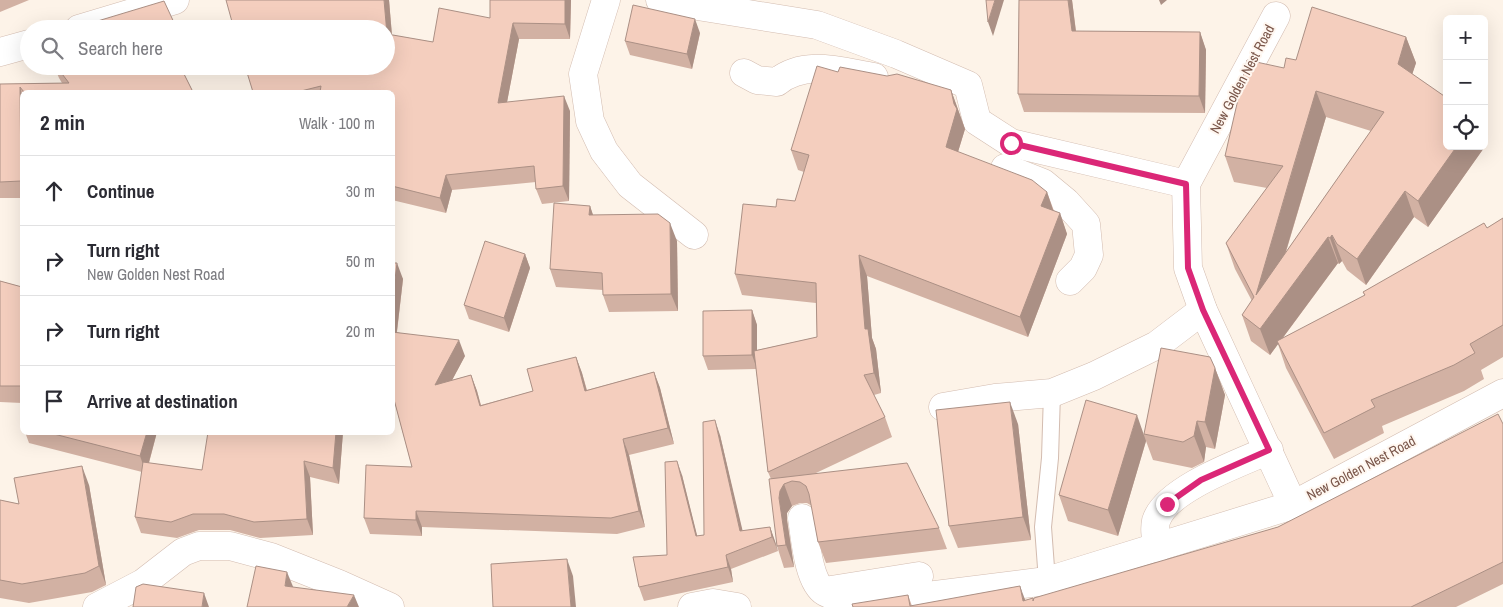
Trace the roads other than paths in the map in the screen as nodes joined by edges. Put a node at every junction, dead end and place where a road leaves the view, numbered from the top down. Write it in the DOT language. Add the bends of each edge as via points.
graph roads {
  1 [pos="175,0"];
  2 [pos="606,0"];
  3 [pos="660,0"];
  4 [pos="1276,16"];
  5 [pos="109,20"];
  6 [pos="20,46"];
  7 [pos="0,52"];
  8 [pos="907,58"];
  9 [pos="744,73"];
  10 [pos="999,157"];
  11 [pos="1186,184"];
  12 [pos="694,235"];
  13 [pos="1070,281"];
  14 [pos="1203,310"];
  15 [pos="1052,393"];
  16 [pos="1503,393"];
  17 [pos="943,407"];
  18 [pos="1269,450"];
  19 [pos="1293,505"];
  20 [pos="802,518"];
  21 [pos="1158,548"];
  22 [pos="919,576"];
  23 [pos="1047,581"];
  24 [pos="824,592"];
  25 [pos="859,606"];
  26 [pos="97,607"];
  27 [pos="390,607"];
  28 [pos="692,607"];
  29 [pos="736,607"];
  1 -- 5 [label="street"];
  2 -- 12 [label="street" via="584,74 590,121 604,151 630,185"];
  3 -- 8 [label="street" via="817,25"];
  4 -- 11 [label="street, New Golden Nest Road"];
  6 -- 7 [label="street"];
  8 -- 9 [label="street" via="903,75 897,81 823,69 804,69 786,74 778,82 758,80"];
  8 -- 10 [label="street" via="968,85 977,122"];
  10 -- 11 [label="street"];
  10 -- 13 [label="street" via="1043,183 1086,224 1089,255"];
  11 -- 14 [label="street, New Golden Nest Road" via="1188,268"];
  14 -- 15 [label="street" via="1157,345"];
  14 -- 18 [label="street, New Golden Nest Road"];
  15 -- 17 [label="street"];
  15 -- 23 [label="lane" via="1043,527"];
  16 -- 19 [label="street, New Golden Nest Road"];
  18 -- 19 [label="street, New Golden Nest Road"];
  18 -- 21 [label="street" via="1201,480 1167,504 1157,519"];
  19 -- 21 [label="street"];
  20 -- 24 [label="street" via="812,572"];
  21 -- 23 [label="street"];
  22 -- 24 [label="street"];
  23 -- 25 [label="street"];
  24 -- 25 [label="street"];
  26 -- 27 [label="street" via="143,583 183,552 199,546 230,546 271,558"];
  28 -- 29 [label="street" via="713,603"];
}
